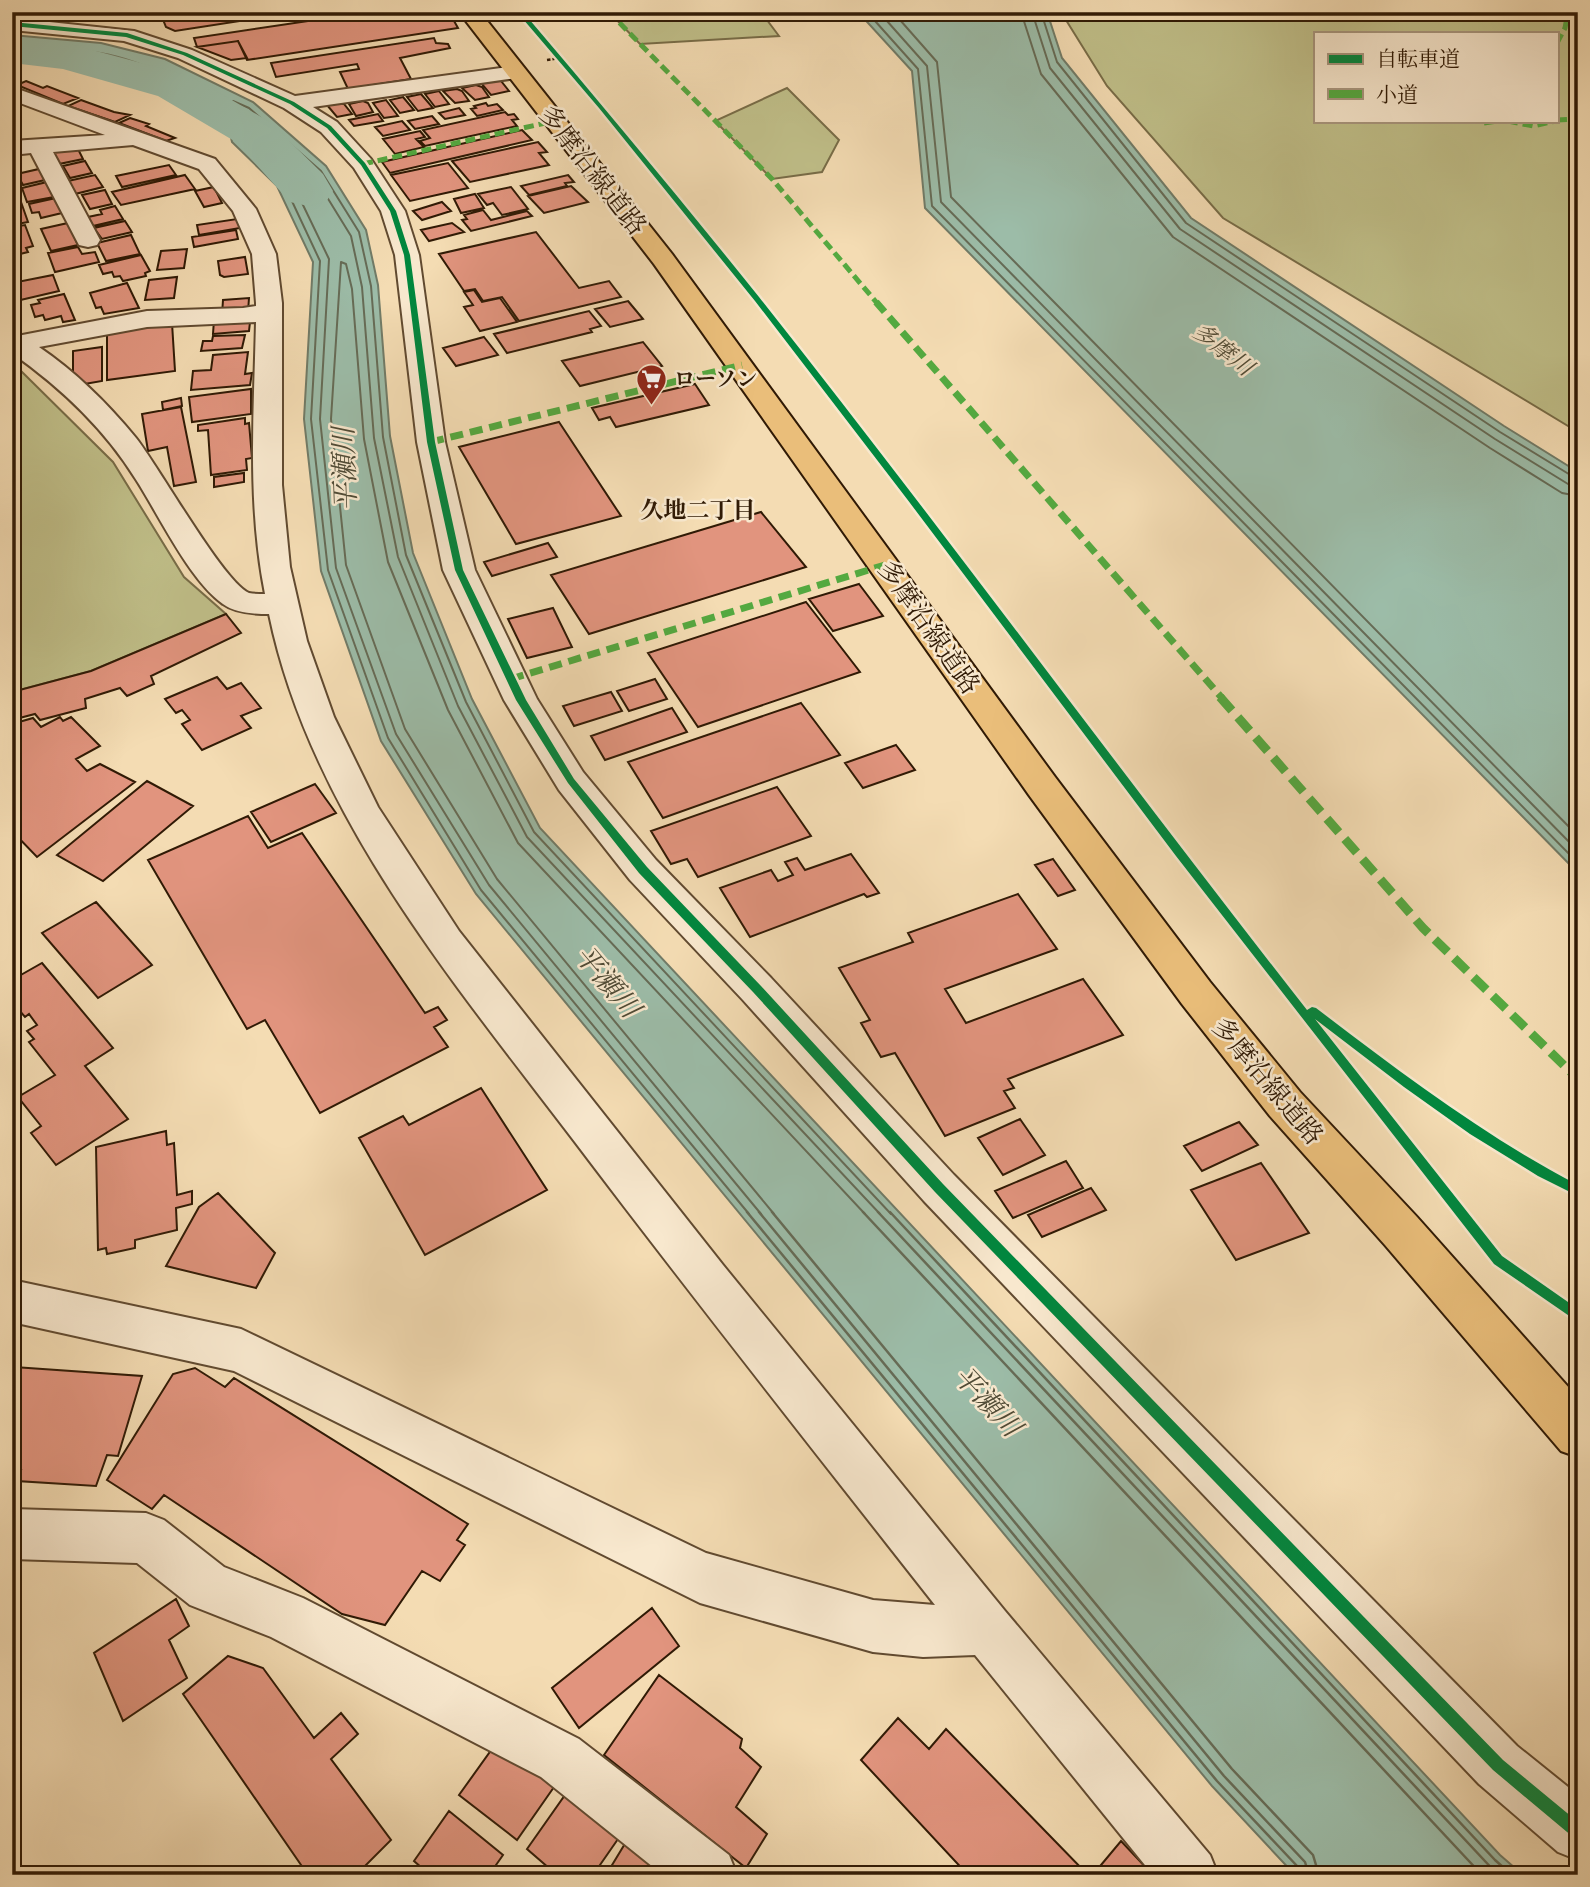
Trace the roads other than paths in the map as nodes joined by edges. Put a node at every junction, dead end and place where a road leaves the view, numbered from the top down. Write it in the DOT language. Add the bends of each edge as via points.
graph roads {
  1 [pos="469,12"];
  2 [pos="39,18"];
  3 [pos="12,24"];
  4 [pos="516,72"];
  5 [pos="12,93"];
  6 [pos="292,103"];
  7 [pos="143,139"];
  8 [pos="38,146"];
  9 [pos="12,148"];
  10 [pos="88,240"];
  11 [pos="268,312"];
  12 [pos="284,604"];
  13 [pos="12,1301"];
  14 [pos="1578,1434"];
  15 [pos="12,1534"];
  16 [pos="987,1629"];
  17 [pos="1578,1832"];
  18 [pos="704,1873"];
  19 [pos="1190,1875"];
  1 -- 4 [label="main road, 多摩沿線道路"];
  2 -- 3 [label="street"];
  2 -- 6 [label="street" via="153,43"];
  4 -- 6 [label="street"];
  4 -- 14 [label="main road, 多摩沿線道路" via="663,258 1196,993 1284,1104"];
  5 -- 7 [label="street"];
  6 -- 17 [label="street" via="329,127 346,145 393,211 407,255 431,442 459,570 521,700 571,781 643,870 939,1188 1497,1765"];
  7 -- 8 [label="street"];
  7 -- 11 [label="street" via="207,164 244,209 264,254"];
  8 -- 9 [label="street"];
  8 -- 10 [label="street"];
  11 -- 12 [label="street" via="267,485 275,568"];
  11 -- 12 [label="street" via="112,323 17,344 52,367 98,411 139,462 213,574 235,598"];
  12 -- 16 [label="street" via="291,641 317,716 362,811 445,942 707,1280"];
  13 -- 16 [label="street" via="241,1351 700,1577 873,1626 923,1631"];
  15 -- 18 [label="street" via="146,1538 208,1587 285,1616 560,1758"];
  16 -- 19 [label="street"];
}
